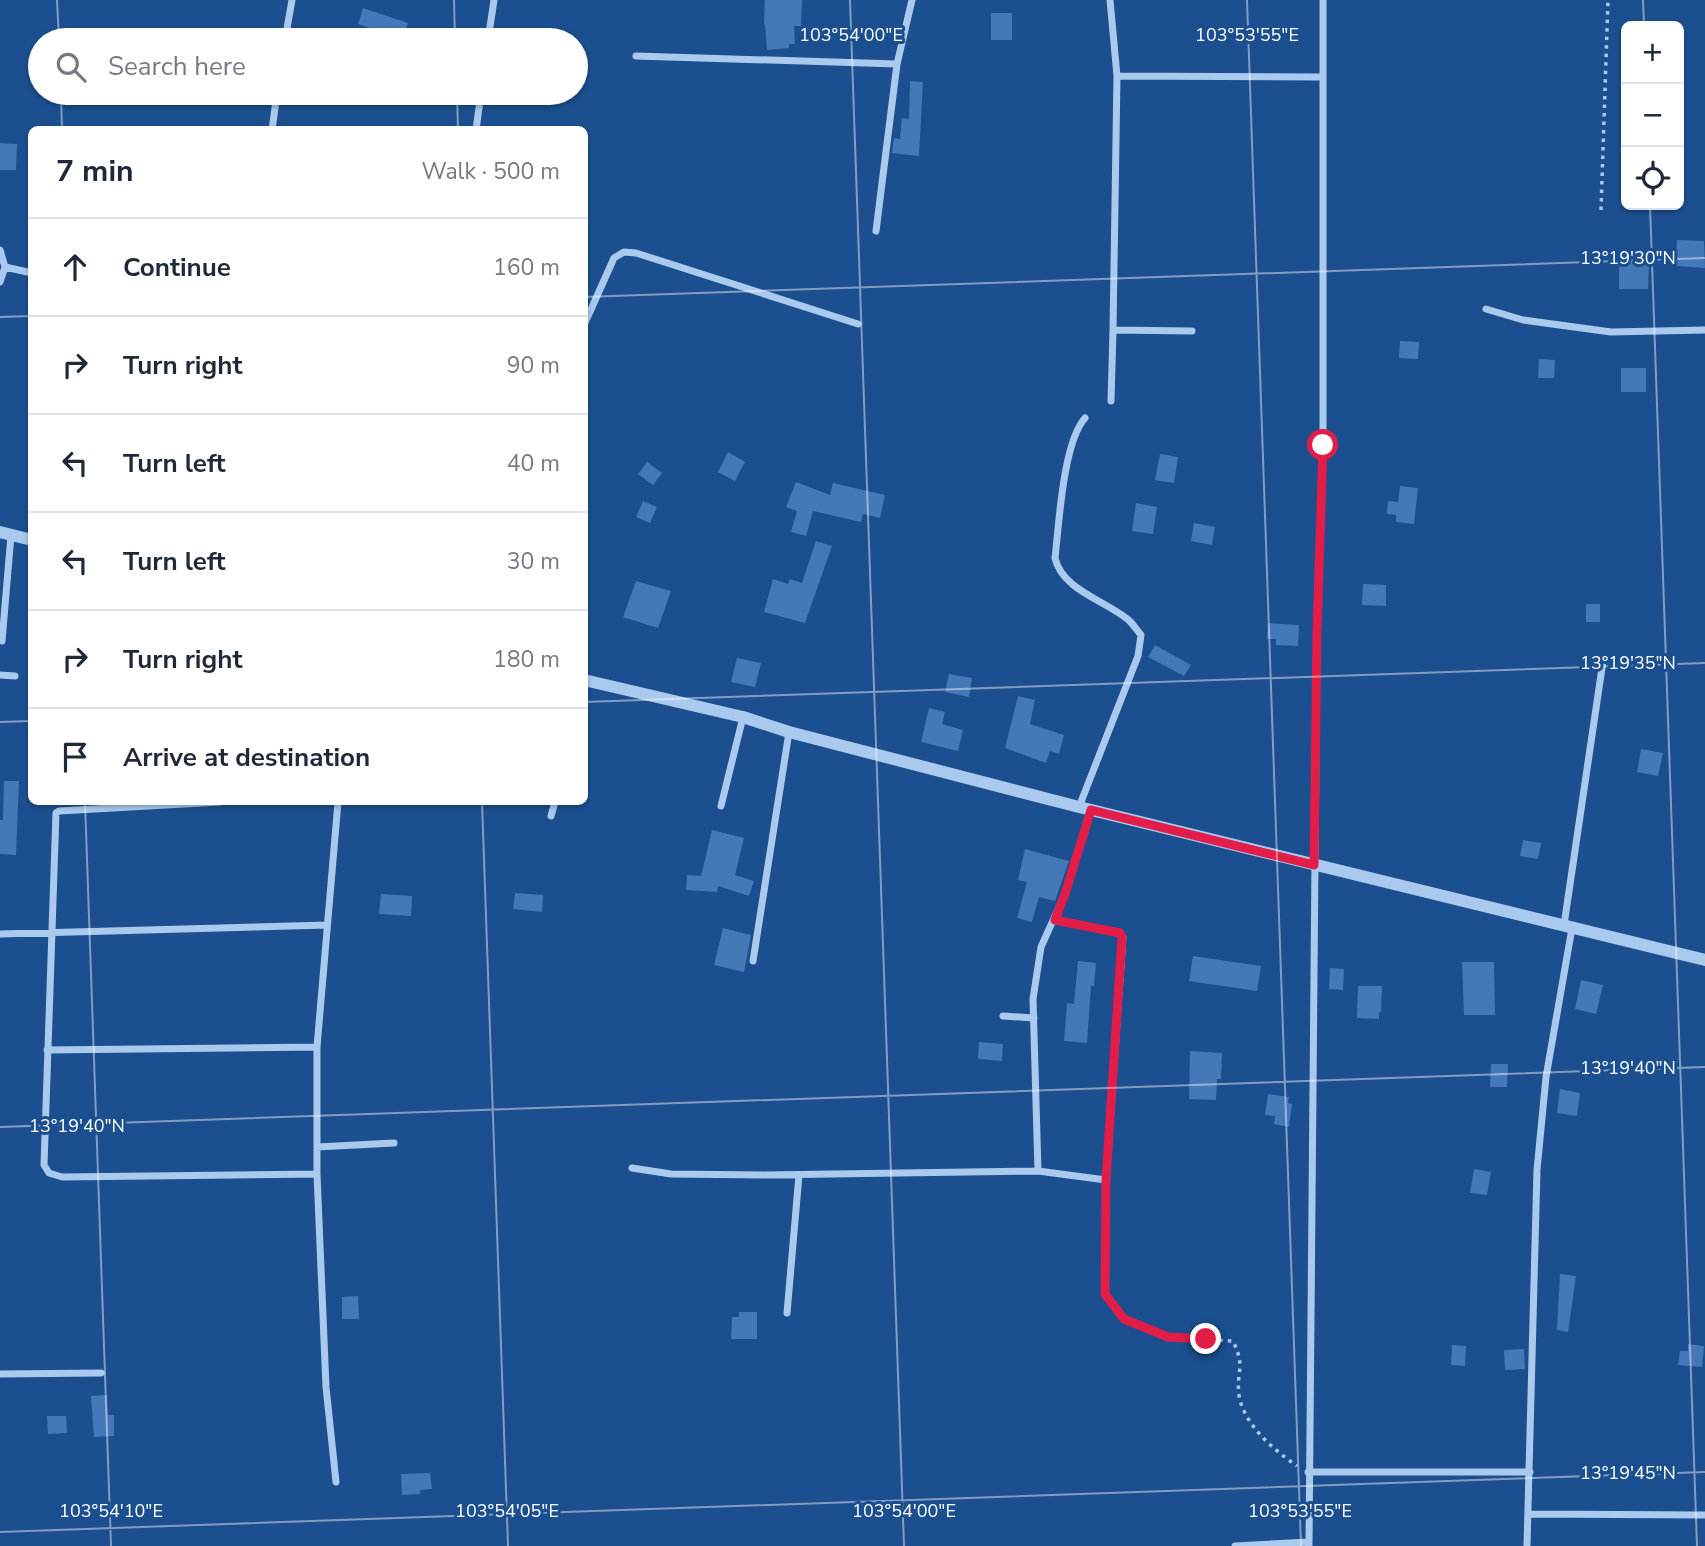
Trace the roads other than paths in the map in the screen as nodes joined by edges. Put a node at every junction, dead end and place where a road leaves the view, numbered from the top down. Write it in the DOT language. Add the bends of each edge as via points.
graph roads {
  1 [pos="292,0"];
  2 [pos="494,0"];
  3 [pos="912,0"];
  4 [pos="1110,0"];
  5 [pos="1323,0"];
  6 [pos="287,28"];
  7 [pos="490,28"];
  8 [pos="636,56"];
  9 [pos="897,64"];
  10 [pos="1117,76"];
  11 [pos="1323,77"];
  12 [pos="275,105"];
  13 [pos="479,105"];
  14 [pos="273,126"];
  15 [pos="477,126"];
  16 [pos="876,231"];
  17 [pos="0,250"];
  18 [pos="5,267"];
  19 [pos="28,272"];
  20 [pos="0,282"];
  21 [pos="1486,309"];
  22 [pos="588,316"];
  23 [pos="858,324"];
  24 [pos="1113,330"];
  25 [pos="1705,330"];
  26 [pos="1192,331"];
  27 [pos="1111,401"];
  28 [pos="1085,418"];
  29 [pos="6,533"];
  30 [pos="28,539"];
  31 [pos="2,641"];
  32 [pos="1603,661"];
  33 [pos="0,675"];
  34 [pos="15,676"];
  35 [pos="588,681"];
  36 [pos="743,718"];
  37 [pos="789,732"];
  38 [pos="166,805"];
  39 [pos="338,805"];
  40 [pos="554,805"];
  41 [pos="721,806"];
  42 [pos="1085,808"];
  43 [pos="551,816"];
  44 [pos="1314,865"];
  45 [pos="1055,920"];
  46 [pos="327,925"];
  47 [pos="1568,927"];
  48 [pos="50,932"];
  49 [pos="0,934"];
  50 [pos="1705,960"];
  51 [pos="753,961"];
  52 [pos="1003,1016"];
  53 [pos="1034,1018"];
  54 [pos="317,1047"];
  55 [pos="47,1050"];
  56 [pos="394,1143"];
  57 [pos="317,1147"];
  58 [pos="632,1168"];
  59 [pos="1038,1171"];
  60 [pos="317,1174"];
  61 [pos="799,1175"];
  62 [pos="1106,1180"];
  63 [pos="1105,1294"];
  64 [pos="787,1313"];
  65 [pos="101,1373"];
  66 [pos="0,1374"];
  67 [pos="1308,1472"];
  68 [pos="1530,1472"];
  69 [pos="336,1482"];
  70 [pos="1528,1514"];
  71 [pos="1705,1515"];
  72 [pos="1309,1544"];
  73 [pos="1235,1546"];
  74 [pos="1527,1546"];
  1 -- 6 [label="street"];
  2 -- 7 [label="street"];
  3 -- 9 [label="street"];
  4 -- 10 [label="street"];
  5 -- 11 [label="street"];
  8 -- 9 [label="street"];
  9 -- 16 [label="street"];
  10 -- 11 [label="street"];
  10 -- 24 [label="street"];
  11 -- 44 [label="street" via="1323,445"];
  12 -- 14 [label="street"];
  13 -- 15 [label="street"];
  17 -- 18 [label="street"];
  18 -- 19 [label="street"];
  18 -- 20 [label="street"];
  21 -- 25 [label="street" via="1522,320 1611,332"];
  22 -- 23 [label="street" via="614,258 624,252"];
  24 -- 26 [label="street"];
  24 -- 27 [label="street"];
  28 -- 42 [label="street" via="1076,428 1067,471 1057,569 1128,619 1141,635 1138,656"];
  29 -- 30 [label="street"];
  29 -- 31 [label="street"];
  32 -- 47 [label="street"];
  33 -- 34 [label="street"];
  35 -- 36 [label="street"];
  36 -- 37 [label="street"];
  36 -- 41 [label="street"];
  37 -- 42 [label="street"];
  37 -- 51 [label="street"];
  38 -- 48 [label="street" via="56,813"];
  39 -- 46 [label="street"];
  40 -- 43 [label="street"];
  42 -- 44 [label="street"];
  42 -- 45 [label="street"];
  44 -- 47 [label="street"];
  44 -- 67 [label="street"];
  45 -- 53 [label="street" via="1041,947"];
  45 -- 62 [label="street" via="1122,937"];
  46 -- 48 [label="street"];
  46 -- 54 [label="street"];
  47 -- 50 [label="street"];
  47 -- 68 [label="street" via="1537,1170"];
  48 -- 49 [label="street"];
  48 -- 55 [label="street"];
  52 -- 53 [label="street"];
  53 -- 59 [label="street"];
  54 -- 55 [label="street"];
  54 -- 57 [label="street"];
  55 -- 60 [label="street" via="44,1165 54,1175"];
  56 -- 57 [label="street"];
  57 -- 60 [label="street"];
  58 -- 61 [label="street" via="671,1174"];
  59 -- 61 [label="street"];
  59 -- 62 [label="street"];
  60 -- 69 [label="street" via="326,1387"];
  61 -- 64 [label="street"];
  62 -- 63 [label="street"];
  65 -- 66 [label="street"];
  67 -- 68 [label="street"];
  67 -- 72 [label="street"];
  68 -- 70 [label="street"];
  70 -- 71 [label="street"];
  70 -- 74 [label="street"];
  72 -- 73 [label="street"];
}
